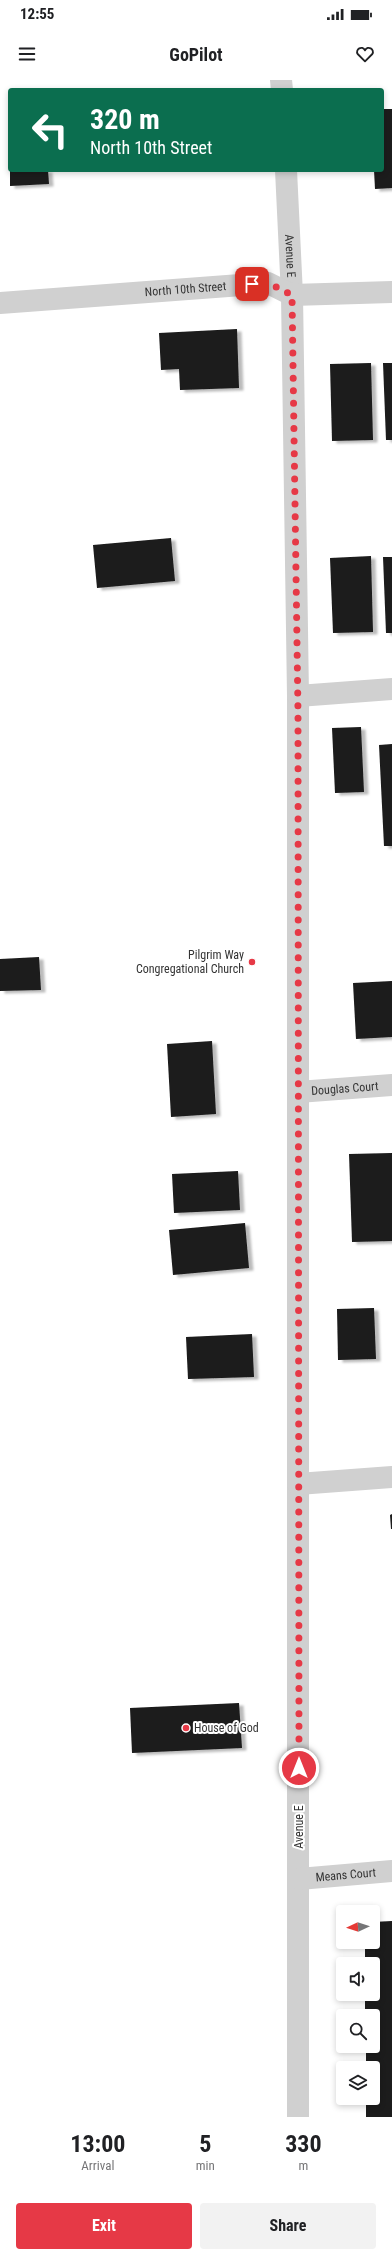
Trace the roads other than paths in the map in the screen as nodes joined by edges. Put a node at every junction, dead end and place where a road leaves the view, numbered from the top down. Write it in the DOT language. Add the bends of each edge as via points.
graph roads {
  1 [pos="286,172"];
  2 [pos="392,292"];
  3 [pos="292,295"];
  4 [pos="0,303"];
  5 [pos="392,689"];
  6 [pos="298,696"];
  7 [pos="392,1085"];
  8 [pos="298,1092"];
  9 [pos="392,1477"];
  10 [pos="298,1484"];
  11 [pos="392,1872"];
  12 [pos="299,1879"];
  13 [pos="298,2117"];
  1 -- 3 [label="street, Avenue E"];
  2 -- 3 [label="street, North 10th Street"];
  3 -- 4 [label="street, North 10th Street" via="268,283"];
  3 -- 6 [label="street, Avenue E"];
  5 -- 6 [label="street"];
  6 -- 8 [label="street, Avenue E"];
  7 -- 8 [label="street, Douglas Court"];
  8 -- 10 [label="street, Avenue E"];
  9 -- 10 [label="street"];
  10 -- 12 [label="street, Avenue E"];
  11 -- 12 [label="street, Means Court"];
  12 -- 13 [label="street, Avenue E"];
}
